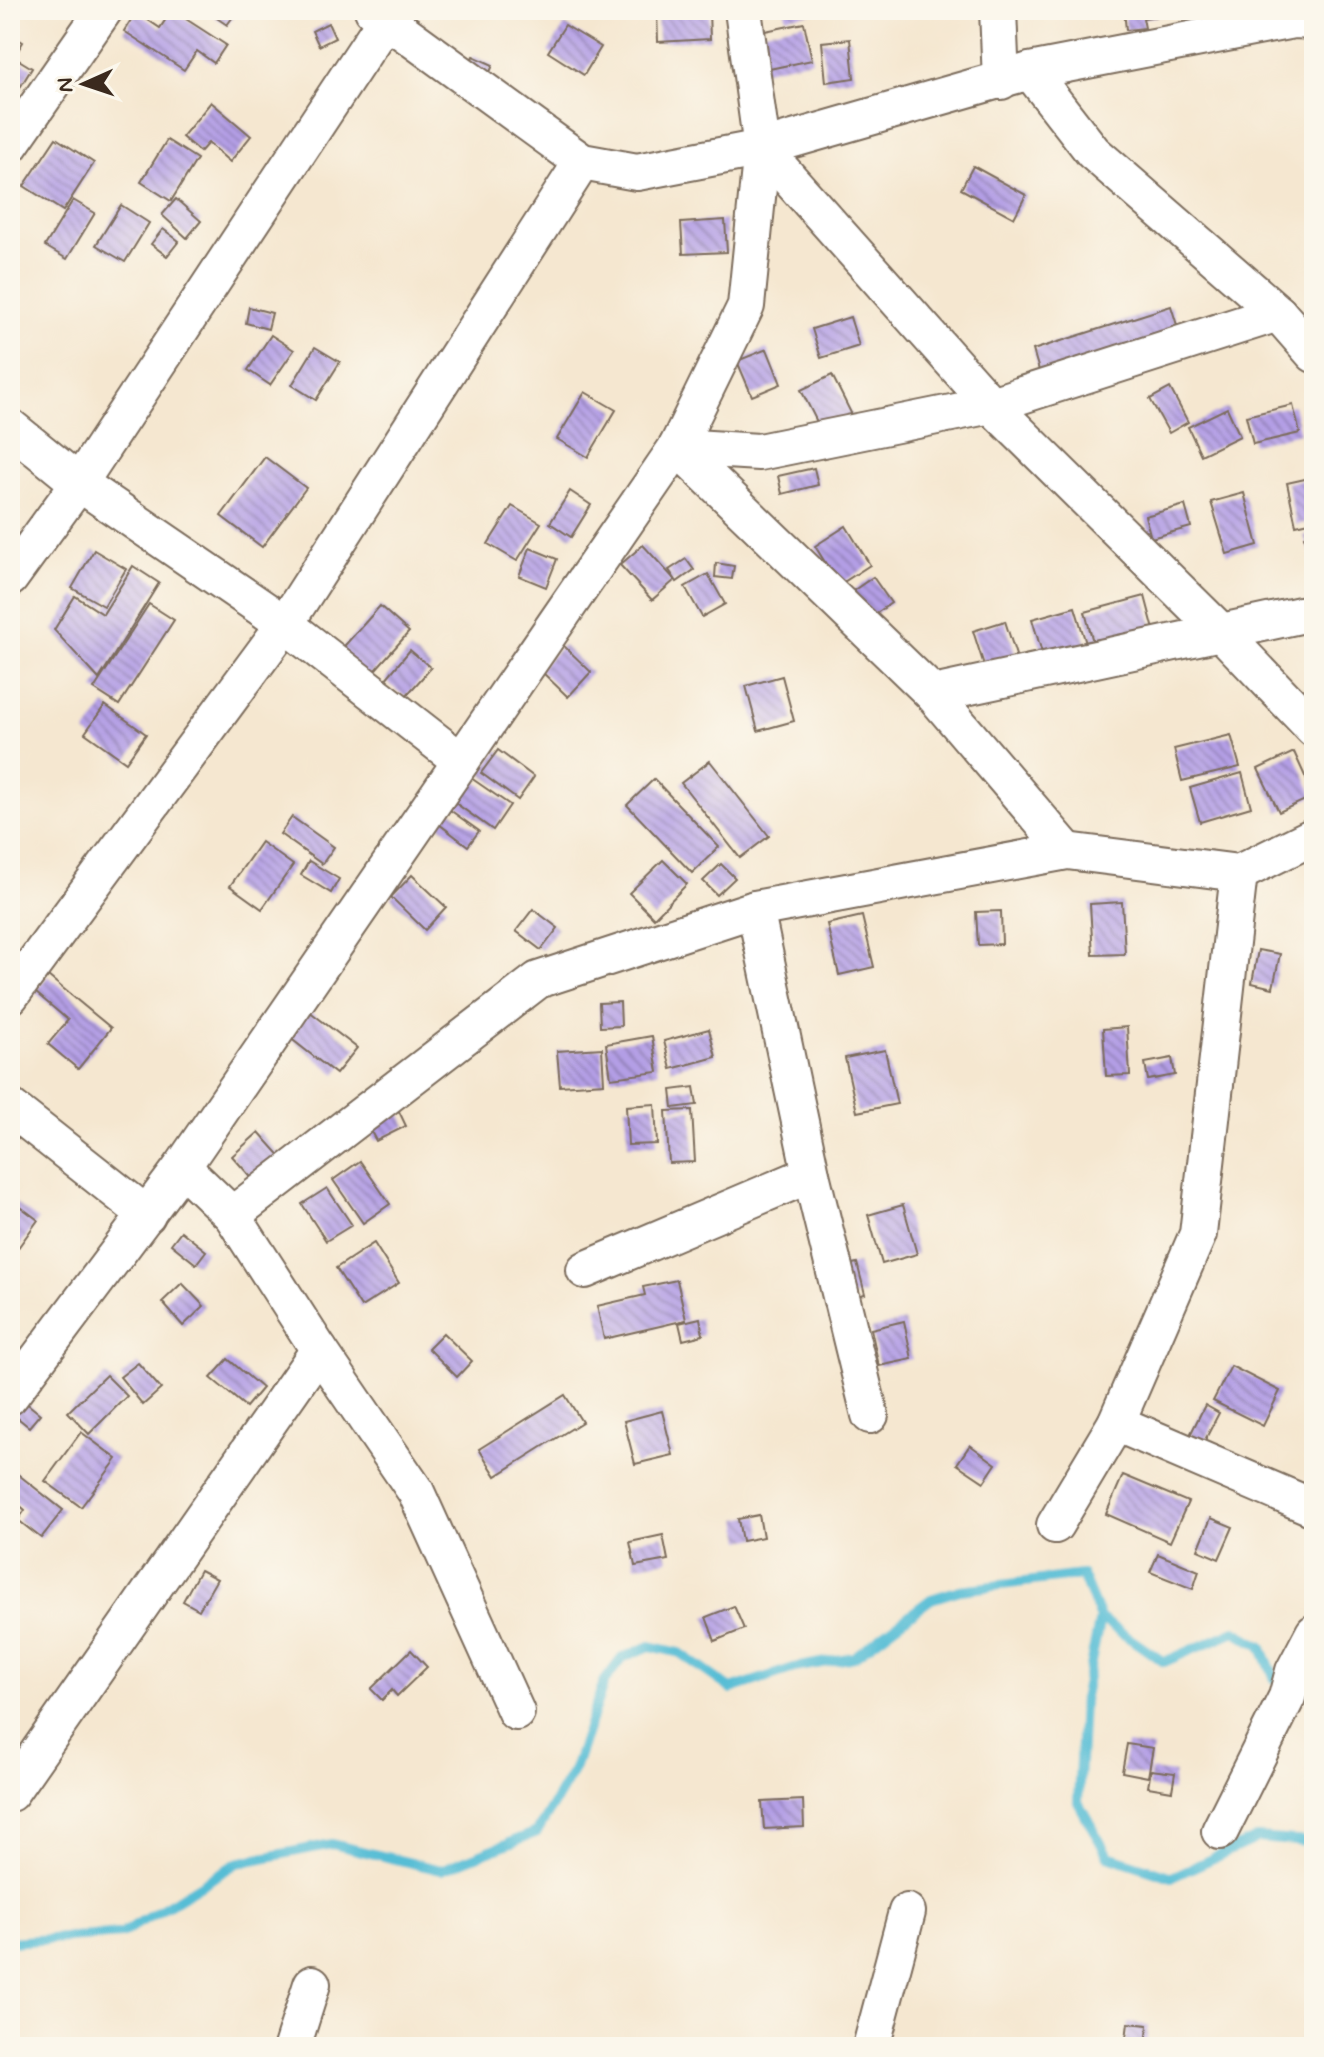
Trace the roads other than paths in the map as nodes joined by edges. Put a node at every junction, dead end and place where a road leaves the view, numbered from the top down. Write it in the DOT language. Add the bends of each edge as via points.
graph roads {
  1 [pos="104,10"];
  2 [pos="743,10"];
  3 [pos="998,10"];
  4 [pos="384,14"];
  5 [pos="1304,24"];
  6 [pos="1015,76"];
  7 [pos="10,145"];
  8 [pos="762,148"];
  9 [pos="582,162"];
  10 [pos="1278,313"];
  11 [pos="1314,354"];
  12 [pos="991,405"];
  13 [pos="10,427"];
  14 [pos="677,447"];
  15 [pos="79,483"];
  16 [pos="10,578"];
  17 [pos="1314,612"];
  18 [pos="285,624"];
  19 [pos="1221,632"];
  20 [pos="933,694"];
  21 [pos="1314,729"];
  22 [pos="461,761"];
  23 [pos="1314,836"];
  24 [pos="1067,851"];
  25 [pos="1239,873"];
  26 [pos="755,909"];
  27 [pos="10,996"];
  28 [pos="10,1107"];
  29 [pos="182,1167"];
  30 [pos="811,1174"];
  31 [pos="147,1215"];
  32 [pos="232,1215"];
  33 [pos="585,1270"];
  34 [pos="319,1350"];
  35 [pos="10,1396"];
  36 [pos="870,1415"];
  37 [pos="1116,1423"];
  38 [pos="1314,1508"];
  39 [pos="1055,1525"];
  40 [pos="1314,1633"];
  41 [pos="516,1712"];
  42 [pos="22,1749"];
  43 [pos="10,1793"];
  44 [pos="1220,1831"];
  45 [pos="907,1912"];
  46 [pos="312,1984"];
  47 [pos="292,2047"];
  48 [pos="871,2047"];
  1 -- 7 [label="street"];
  2 -- 8 [label="street"];
  3 -- 6 [label="street"];
  4 -- 9 [label="street"];
  4 -- 15 [label="street"];
  5 -- 6 [label="street"];
  6 -- 8 [label="street"];
  6 -- 10 [label="street" via="1093,152"];
  8 -- 9 [label="street" via="637,172"];
  8 -- 12 [label="street"];
  8 -- 14 [label="street" via="746,306"];
  9 -- 18 [label="street"];
  10 -- 11 [label="street"];
  10 -- 12 [label="street"];
  12 -- 14 [label="street" via="759,452"];
  12 -- 19 [label="street"];
  13 -- 15 [label="street"];
  14 -- 20 [label="street"];
  14 -- 22 [label="street"];
  15 -- 16 [label="street"];
  15 -- 18 [label="street"];
  17 -- 19 [label="street"];
  18 -- 22 [label="street"];
  18 -- 27 [label="street"];
  19 -- 20 [label="street"];
  19 -- 21 [label="street"];
  20 -- 24 [label="street"];
  22 -- 29 [label="street"];
  23 -- 25 [label="street"];
  24 -- 25 [label="street"];
  24 -- 26 [label="street"];
  25 -- 37 [label="street" via="1198,1234"];
  26 -- 30 [label="street"];
  26 -- 32 [label="street" via="538,980"];
  28 -- 31 [label="street"];
  29 -- 31 [label="street"];
  29 -- 32 [label="street"];
  30 -- 33 [label="street"];
  30 -- 36 [label="street"];
  31 -- 35 [label="street"];
  32 -- 34 [label="street"];
  34 -- 41 [label="street" via="416,1492"];
  34 -- 42 [label="street"];
  37 -- 38 [label="street"];
  37 -- 39 [label="street"];
  40 -- 44 [label="street"];
  42 -- 43 [label="street"];
  45 -- 48 [label="street"];
  46 -- 47 [label="street"];
}
